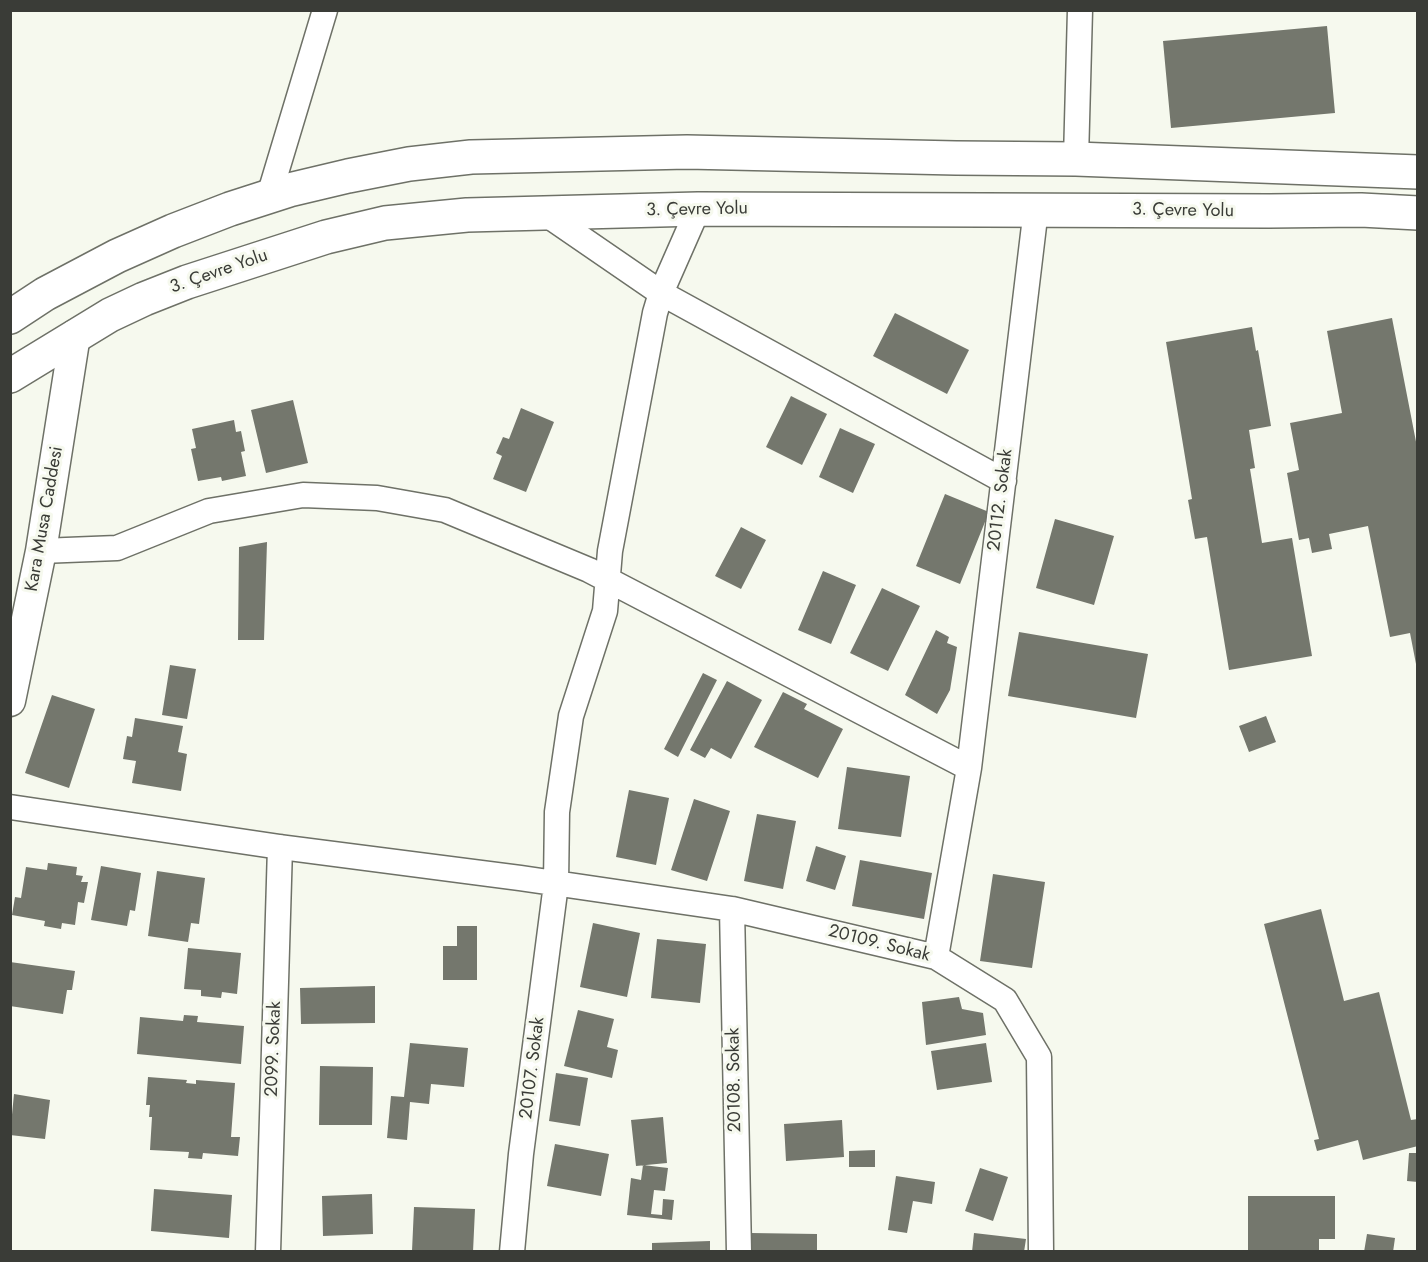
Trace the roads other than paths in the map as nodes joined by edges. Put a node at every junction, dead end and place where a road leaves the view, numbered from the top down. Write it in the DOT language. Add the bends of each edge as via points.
graph roads {
  1 [pos="325,10"];
  2 [pos="1080,10"];
  3 [pos="1076,159"];
  4 [pos="1418,172"];
  5 [pos="269,196"];
  6 [pos="698,209"];
  7 [pos="1418,213"];
  8 [pos="546,214"];
  9 [pos="1035,221"];
  10 [pos="661,293"];
  11 [pos="10,317"];
  12 [pos="75,335"];
  13 [pos="10,376"];
  14 [pos="1004,481"];
  15 [pos="41,551"];
  16 [pos="618,585"];
  17 [pos="10,701"];
  18 [pos="969,768"];
  19 [pos="10,807"];
  20 [pos="280,847"];
  21 [pos="556,884"];
  22 [pos="732,909"];
  23 [pos="936,957"];
  24 [pos="268,1251"];
  25 [pos="512,1251"];
  26 [pos="738,1251"];
  27 [pos="1041,1251"];
  1 -- 5 [label="street"];
  2 -- 3 [label="street"];
  3 -- 4 [label="main road"];
  3 -- 5 [label="main road" via="687,152 471,157 368,172"];
  5 -- 11 [label="main road" via="126,251"];
  6 -- 8 [label="main road, 3. Çevre Yolu"];
  6 -- 9 [label="main road, 3. Çevre Yolu"];
  6 -- 10 [label="street, 20107. Sokak"];
  7 -- 9 [label="main road, 3. Çevre Yolu" via="1361,210"];
  8 -- 10 [label="street"];
  8 -- 12 [label="main road, 3. Çevre Yolu" via="385,223 326,237 187,282 110,315"];
  9 -- 14 [label="street, 20112. Sokak"];
  10 -- 14 [label="street"];
  10 -- 16 [label="street, 20107. Sokak" via="610,551"];
  12 -- 13 [label="main road, 3. Çevre Yolu"];
  12 -- 15 [label="street, Kara Musa Caddesi"];
  14 -- 18 [label="street, 20112. Sokak"];
  15 -- 16 [label="street" via="117,548 209,512 303,495 377,498 445,510"];
  15 -- 17 [label="street, Kara Musa Caddesi"];
  16 -- 18 [label="street"];
  16 -- 21 [label="street, 20107. Sokak" via="605,611 571,716 557,812"];
  18 -- 23 [label="street, 20112. Sokak"];
  19 -- 20 [label="street, 20109. Sokak"];
  20 -- 21 [label="street, 20109. Sokak"];
  20 -- 24 [label="street, 2099. Sokak"];
  21 -- 22 [label="street, 20109. Sokak"];
  21 -- 25 [label="street, 20107. Sokak"];
  22 -- 23 [label="street, 20109. Sokak"];
  22 -- 26 [label="street, 20108. Sokak"];
  23 -- 27 [label="street, 20109. Sokak" via="1005,1000 1039,1057"];
}
